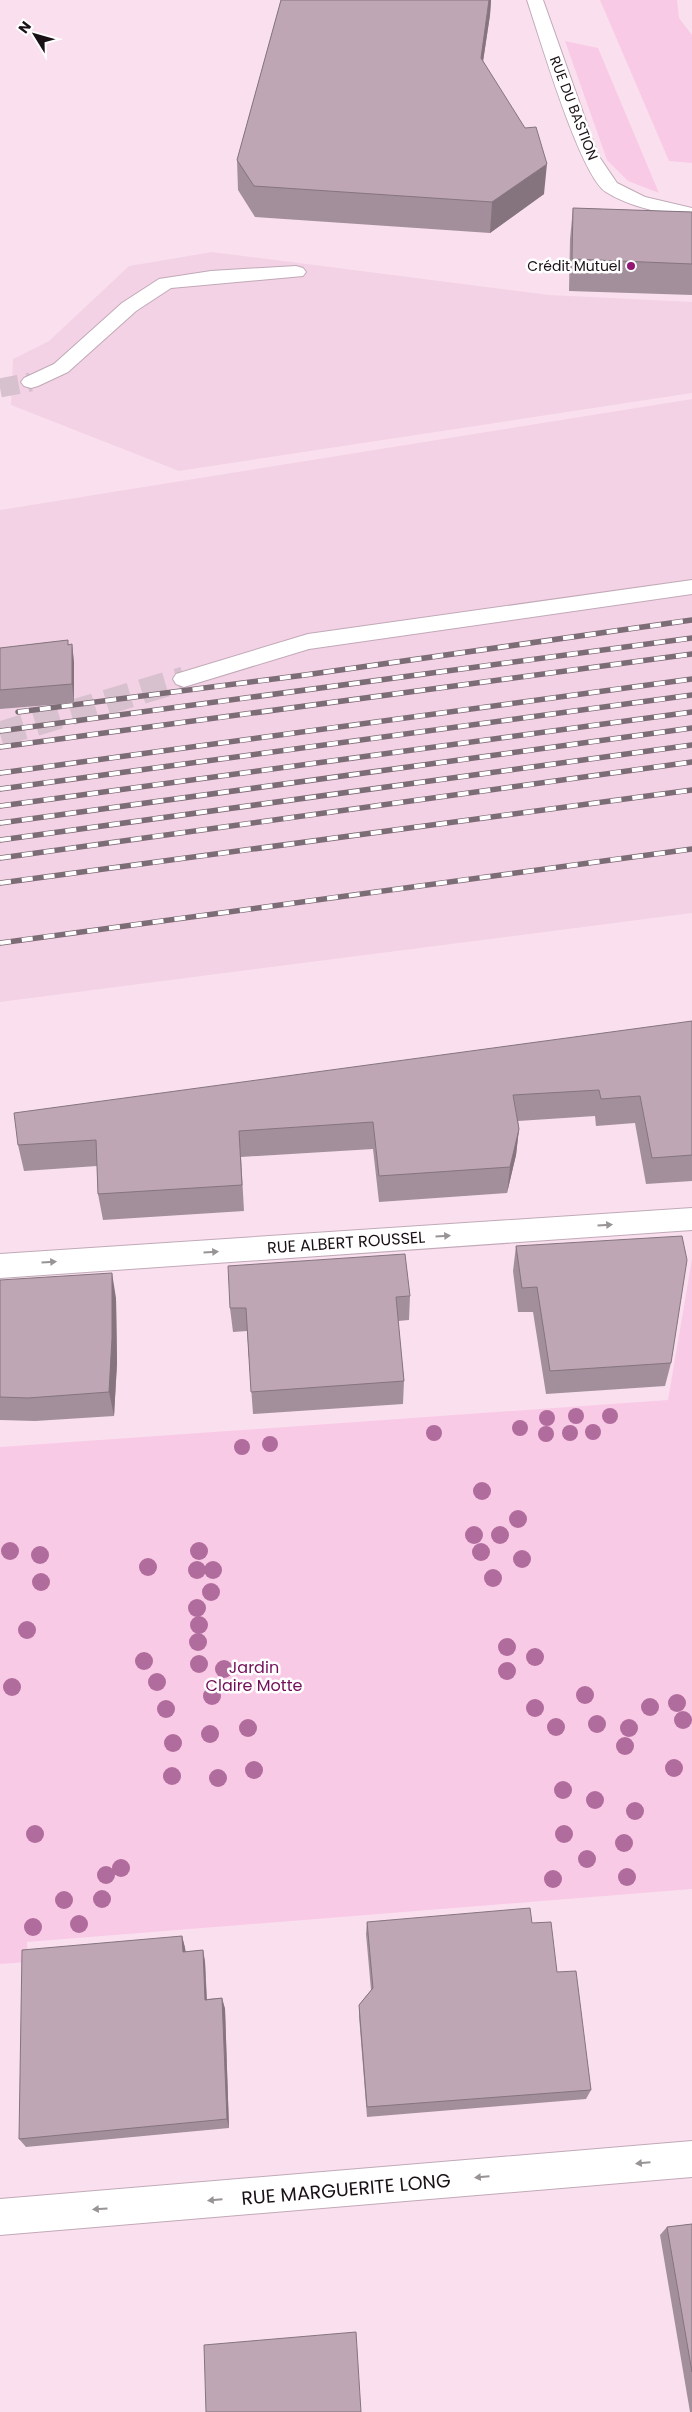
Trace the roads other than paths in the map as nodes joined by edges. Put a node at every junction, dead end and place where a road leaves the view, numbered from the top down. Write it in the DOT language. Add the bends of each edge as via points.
graph roads {
  1 [pos="535,0"];
  2 [pos="692,214"];
  3 [pos="296,272"];
  4 [pos="31,382"];
  5 [pos="692,587"];
  6 [pos="184,679"];
  7 [pos="692,1220"];
  8 [pos="0,1266"];
  9 [pos="692,2159"];
  10 [pos="0,2217"];
  1 -- 2 [label="street, RUE DU BASTION" via="589,155 610,187 639,201"];
  3 -- 4 [label="street" via="211,277 166,284 129,308 61,368"];
  5 -- 6 [label="street" via="308,642"];
  8 -- 7 [label="street, RUE ALBERT ROUSSEL, one-way"];
  9 -- 10 [label="street, RUE MARGUERITE LONG, one-way"];
}
